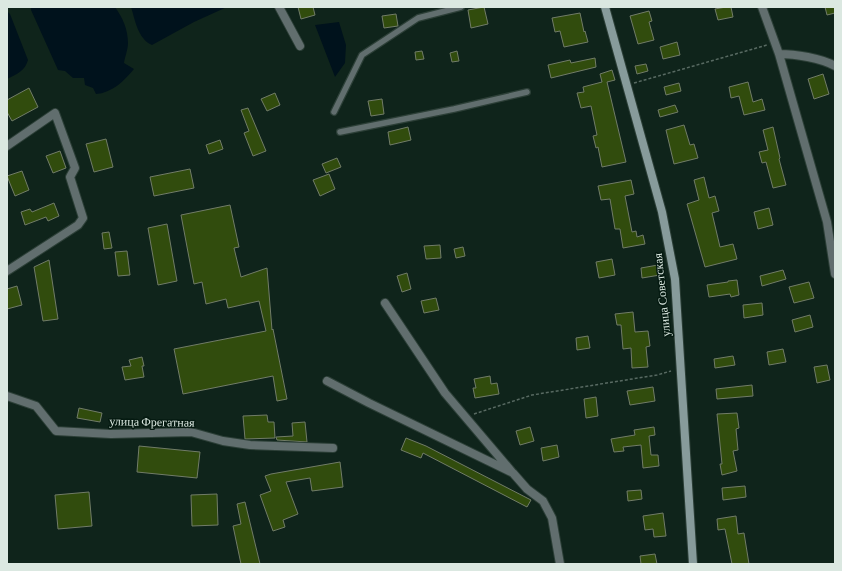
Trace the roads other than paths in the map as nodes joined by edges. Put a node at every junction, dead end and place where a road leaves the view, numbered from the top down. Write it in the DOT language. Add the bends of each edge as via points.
graph roads {
  1 [pos="279,7"];
  2 [pos="461,7"];
  3 [pos="605,7"];
  4 [pos="762,7"];
  5 [pos="300,46"];
  6 [pos="779,54"];
  7 [pos="835,59"];
  8 [pos="819,60"];
  9 [pos="835,66"];
  10 [pos="527,92"];
  11 [pos="334,112"];
  12 [pos="340,132"];
  13 [pos="7,146"];
  14 [pos="7,271"];
  15 [pos="835,274"];
  16 [pos="385,303"];
  17 [pos="327,381"];
  18 [pos="7,396"];
  19 [pos="333,448"];
  20 [pos="513,473"];
  21 [pos="560,564"];
  22 [pos="693,564"];
  1 -- 5 [label="street"];
  2 -- 11 [label="lane" via="418,18 362,55"];
  3 -- 22 [label="street, улица Советская" via="662,212 675,280"];
  4 -- 6 [label="street"];
  6 -- 8 [label="street"];
  6 -- 15 [label="street" via="828,222"];
  7 -- 8 [label="street"];
  8 -- 9 [label="street"];
  10 -- 12 [label="lane"];
  13 -- 14 [label="street" via="55,114 75,168 70,177 83,218 78,225"];
  16 -- 20 [label="street" via="445,393"];
  17 -- 20 [label="street"];
  18 -- 19 [label="street, улица Фрегатная" via="36,406 56,431 111,434 191,432 250,445"];
  20 -- 21 [label="street" via="527,489 543,501 552,518"];
}
